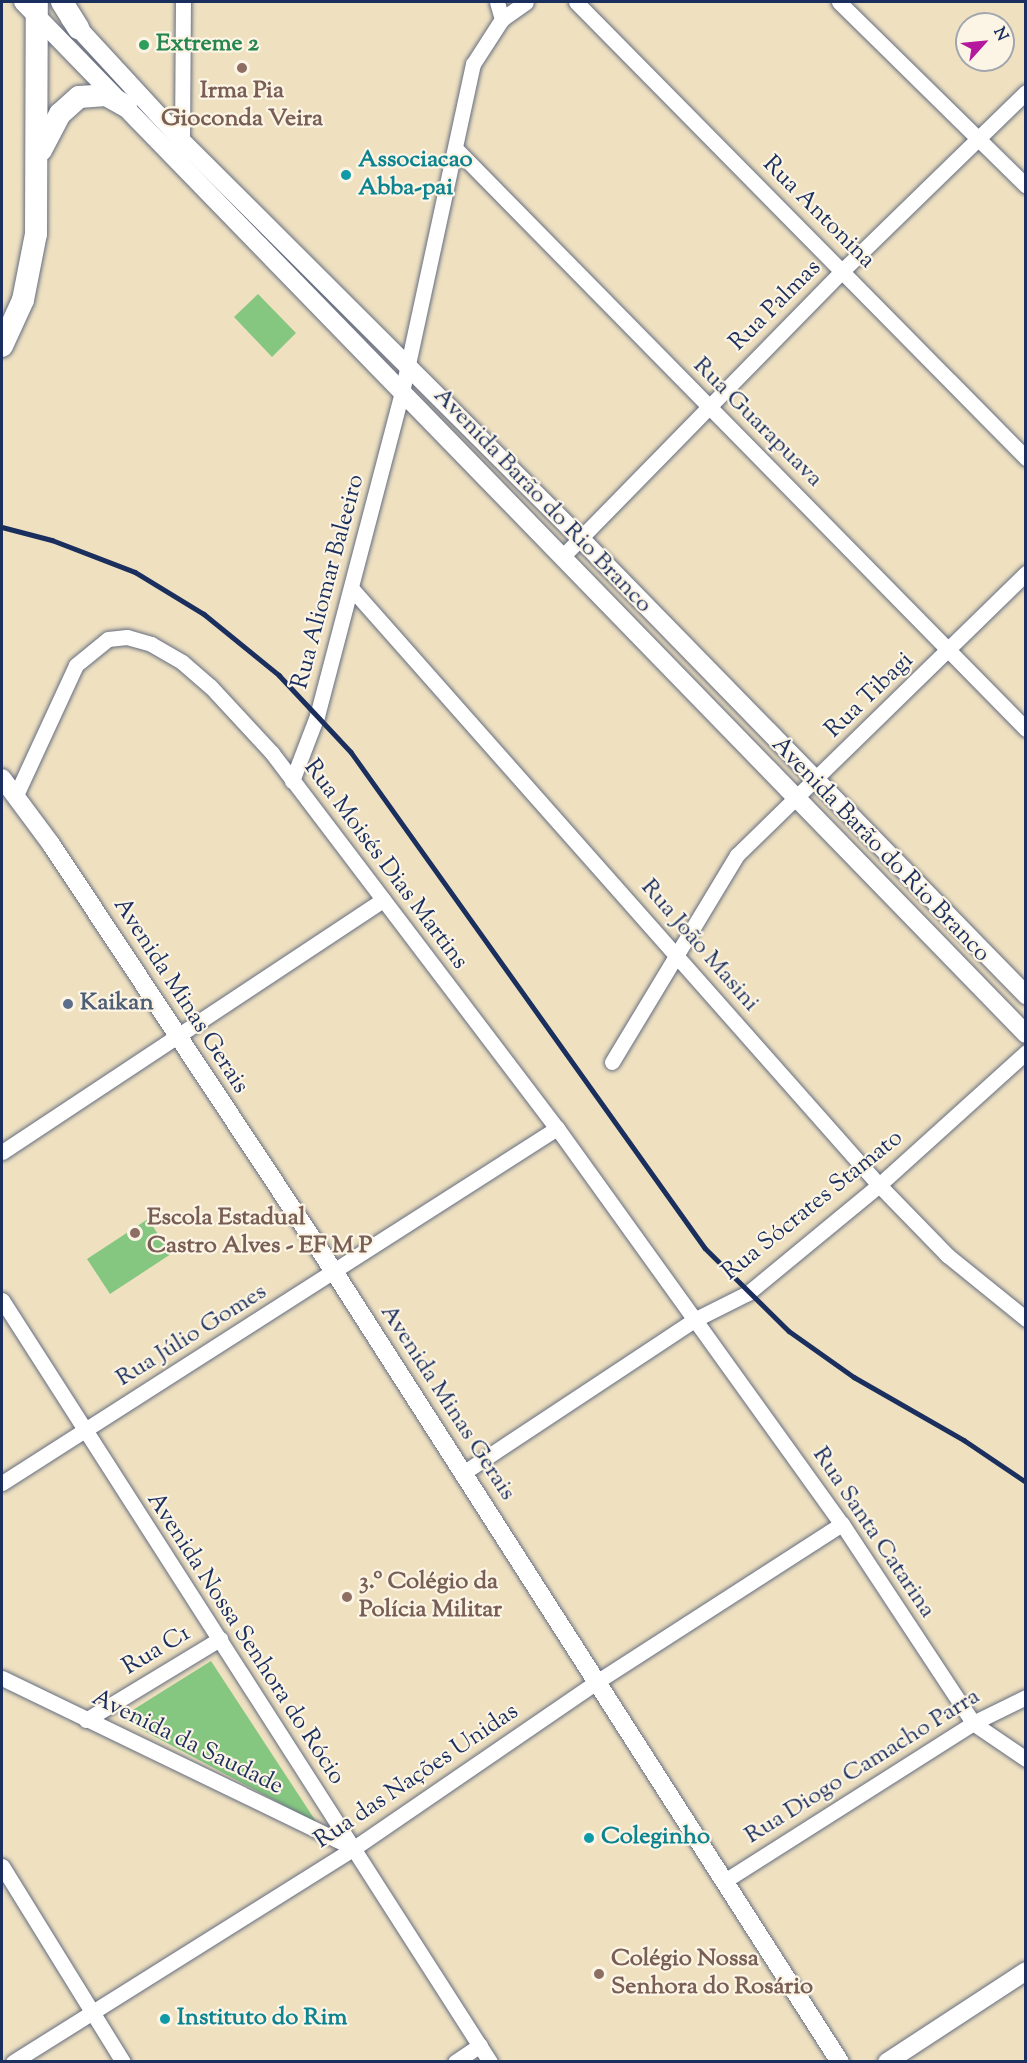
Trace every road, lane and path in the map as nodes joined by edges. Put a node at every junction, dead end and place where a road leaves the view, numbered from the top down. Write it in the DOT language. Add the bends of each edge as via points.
graph roads {
  1 [pos="62,2"];
  2 [pos="183,2"];
  3 [pos="497,2"];
  4 [pos="526,2"];
  5 [pos="576,2"];
  6 [pos="839,2"];
  7 [pos="38,5"];
  8 [pos="502,19"];
  9 [pos="78,28"];
  10 [pos="1026,92"];
  11 [pos="126,106"];
  12 [pos="978,138"];
  13 [pos="177,147"];
  14 [pos="456,149"];
  15 [pos="38,157"];
  16 [pos="1026,186"];
  17 [pos="260,218"];
  18 [pos="247,231"];
  19 [pos="307,265"];
  20 [pos="843,270"];
  21 [pos="294,280"];
  22 [pos="2,346"];
  23 [pos="407,364"];
  24 [pos="402,392"];
  25 [pos="708,406"];
  26 [pos="1026,458"];
  27 [pos="580,538"];
  28 [pos="562,557"];
  29 [pos="1026,573"];
  30 [pos="352,589"];
  31 [pos="949,651"];
  32 [pos="1026,729"];
  33 [pos="2,778"];
  34 [pos="817,778"];
  35 [pos="292,781"];
  36 [pos="16,795"];
  37 [pos="796,798"];
  38 [pos="383,900"];
  39 [pos="675,952"];
  40 [pos="1026,995"];
  41 [pos="1026,1034"];
  42 [pos="177,1035"];
  43 [pos="1026,1052"];
  44 [pos="612,1062"];
  45 [pos="557,1128"];
  46 [pos="2,1152"];
  47 [pos="879,1185"];
  48 [pos="335,1273"];
  49 [pos="2,1300"];
  50 [pos="696,1319"];
  51 [pos="1026,1319"];
  52 [pos="84,1431"];
  53 [pos="463,1473"];
  54 [pos="2,1483"];
  55 [pos="842,1524"];
  56 [pos="220,1640"];
  57 [pos="2,1678"];
  58 [pos="598,1681"];
  59 [pos="1026,1696"];
  60 [pos="86,1720"];
  61 [pos="973,1723"];
  62 [pos="1026,1759"];
  63 [pos="354,1848"];
  64 [pos="2,1866"];
  65 [pos="726,1880"];
  66 [pos="1026,1971"];
  67 [pos="90,2011"];
  68 [pos="480,2045"];
  69 [pos="13,2061"];
  70 [pos="123,2061"];
  71 [pos="455,2061"];
  72 [pos="490,2061"];
  73 [pos="840,2061"];
  74 [pos="887,2061"];
  1 -- 9 [label="main road"];
  2 -- 13 [label="street"];
  3 -- 8 [label="street"];
  4 -- 8 [label="street"];
  5 -- 20 [label="street, Rua Antonina"];
  6 -- 12 [label="street"];
  7 -- 9 [label="street, Avenida Barão do Rio Branco"];
  7 -- 11 [label="street, Avenida Barão do Rio Branco"];
  7 -- 15 [label="main road"];
  8 -- 14 [label="street, Rua Aliomar Baleeiro" via="473,64"];
  9 -- 13 [label="street, Avenida Barão do Rio Branco"];
  10 -- 12 [label="street, Rua Palmas"];
  11 -- 13 [label="street, Avenida Barão do Rio Branco"];
  11 -- 15 [label="main road" via="106,95 79,97 56,119"];
  12 -- 16 [label="street"];
  12 -- 20 [label="street, Rua Palmas"];
  13 -- 17 [label="street, Avenida Barão do Rio Branco"];
  13 -- 18 [label="street, Avenida Barão do Rio Branco"];
  14 -- 23 [label="street, Rua Aliomar Baleeiro"];
  14 -- 25 [label="street, Rua Guarapuava"];
  15 -- 22 [label="main road" via="36,234 28,278 23,300"];
  17 -- 18 [label="street"];
  17 -- 19 [label="street, Avenida Barão do Rio Branco"];
  18 -- 21 [label="street, Avenida Barão do Rio Branco"];
  19 -- 21 [label="street"];
  19 -- 23 [label="street, Avenida Barão do Rio Branco"];
  20 -- 25 [label="street, Rua Palmas"];
  20 -- 26 [label="street, Rua Antonina"];
  21 -- 24 [label="street, Avenida Barão do Rio Branco"];
  23 -- 24 [label="street, Rua Aliomar Baleeiro"];
  23 -- 27 [label="street, Avenida Barão do Rio Branco"];
  24 -- 28 [label="street, Avenida Barão do Rio Branco"];
  24 -- 30 [label="street, Rua Aliomar Baleeiro"];
  25 -- 27 [label="street, Rua Palmas"];
  25 -- 31 [label="street, Rua Guarapuava"];
  27 -- 28 [label="street, Rua Palmas"];
  27 -- 34 [label="street, Avenida Barão do Rio Branco"];
  28 -- 37 [label="street, Avenida Barão do Rio Branco"];
  29 -- 31 [label="street, Rua Tibagi"];
  30 -- 35 [label="street, Rua Aliomar Baleeiro" via="317,716"];
  30 -- 39 [label="street, Rua João Masini"];
  31 -- 32 [label="street, Rua Guarapuava"];
  31 -- 34 [label="street, Rua Tibagi"];
  33 -- 36 [label="street, Avenida Minas Gerais"];
  34 -- 37 [label="street, Rua Tibagi"];
  34 -- 40 [label="street, Avenida Barão do Rio Branco"];
  35 -- 36 [label="street, Rua Moisés Dias Martins" via="272,753 210,686 182,662 151,644 127,637 108,639 76,665"];
  35 -- 38 [label="street, Rua Moisés Dias Martins"];
  36 -- 42 [label="street, Avenida Minas Gerais"];
  37 -- 39 [label="street, Rua Tibagi" via="737,855"];
  37 -- 41 [label="street, Avenida Barão do Rio Branco"];
  38 -- 42 [label="street"];
  38 -- 45 [label="street, Rua Moisés Dias Martins"];
  39 -- 44 [label="street, Rua Tibagi"];
  39 -- 47 [label="street, Rua João Masini"];
  42 -- 46 [label="street"];
  42 -- 48 [label="street, Avenida Minas Gerais"];
  43 -- 47 [label="street, Rua Sócrates Stamato"];
  45 -- 48 [label="street, Rua Júlio Gomes"];
  45 -- 50 [label="street, Rua Moisés Dias Martins"];
  47 -- 50 [label="street, Rua Sócrates Stamato" via="748,1293"];
  47 -- 51 [label="street, Rua João Masini" via="947,1255"];
  48 -- 52 [label="street, Rua Júlio Gomes"];
  48 -- 53 [label="street, Avenida Minas Gerais"];
  49 -- 52 [label="street, Avenida Nossa Senhora do Rócio"];
  50 -- 53 [label="street, Rua Sócrates Stamato"];
  50 -- 55 [label="street, Rua Santa Catarina"];
  52 -- 54 [label="street, Rua Júlio Gomes"];
  52 -- 56 [label="street, Avenida Nossa Senhora do Rócio"];
  53 -- 58 [label="street, Avenida Minas Gerais"];
  55 -- 58 [label="street, Rua das Nações Unidas"];
  55 -- 61 [label="street, Rua Santa Catarina"];
  56 -- 60 [label="street, Rua C1"];
  56 -- 63 [label="street, Avenida Nossa Senhora do Rócio"];
  57 -- 60 [label="street, Avenida da Saudade"];
  58 -- 63 [label="street, Rua das Nações Unidas"];
  58 -- 65 [label="street, Avenida Minas Gerais"];
  59 -- 61 [label="street, Rua Diogo Camacho Parra"];
  60 -- 63 [label="street, Avenida da Saudade"];
  61 -- 62 [label="street, Rua Santa Catarina"];
  61 -- 65 [label="street, Rua Diogo Camacho Parra"];
  63 -- 67 [label="street, Rua das Nações Unidas"];
  63 -- 68 [label="street, Avenida Nossa Senhora do Rócio"];
  64 -- 67 [label="street"];
  65 -- 73 [label="street, Avenida Minas Gerais"];
  66 -- 74 [label="street"];
  67 -- 69 [label="street, Rua das Nações Unidas"];
  67 -- 70 [label="street"];
  68 -- 71 [label="street"];
  68 -- 72 [label="street, Avenida Nossa Senhora do Rócio"];
}
